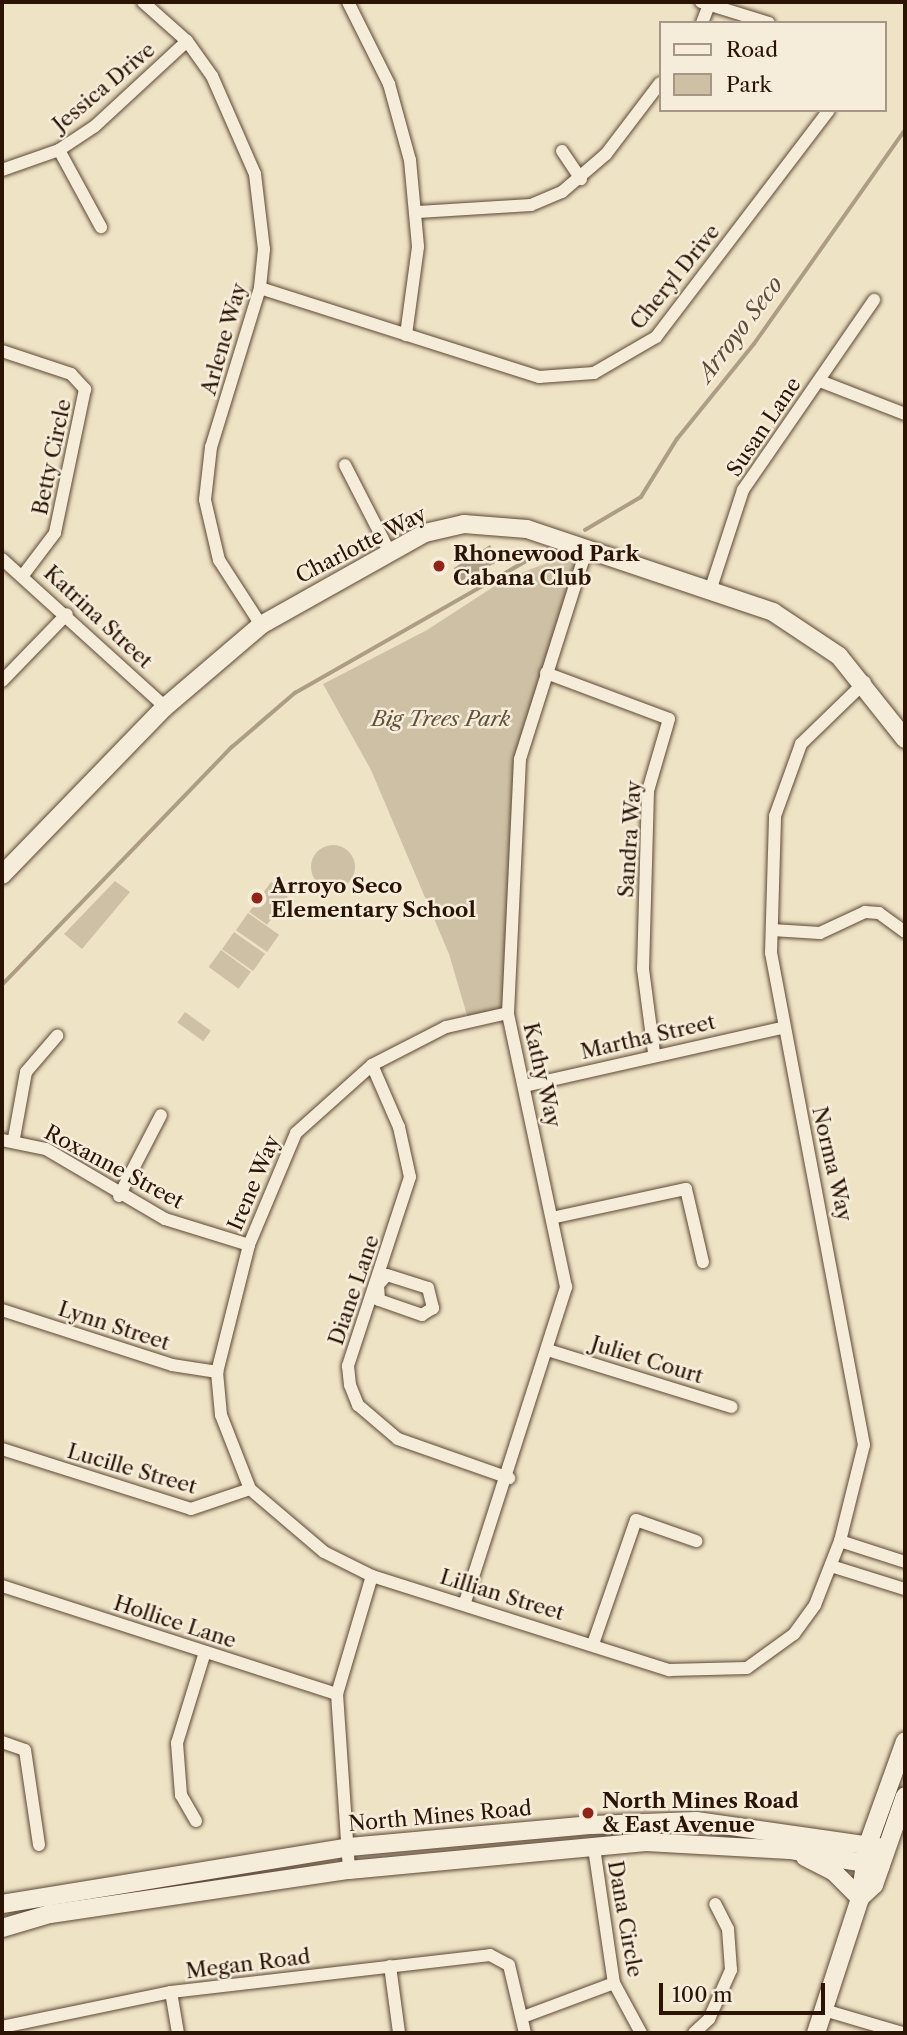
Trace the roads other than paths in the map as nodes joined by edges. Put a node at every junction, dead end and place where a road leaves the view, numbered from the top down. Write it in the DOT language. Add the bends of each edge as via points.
graph roads {
  1 [pos="143,2"];
  2 [pos="348,2"];
  3 [pos="705,3"];
  4 [pos="702,21"];
  5 [pos="763,21"];
  6 [pos="187,41"];
  7 [pos="659,84"];
  8 [pos="827,112"];
  9 [pos="59,150"];
  10 [pos="562,151"];
  11 [pos="2,170"];
  12 [pos="581,178"];
  13 [pos="418,212"];
  14 [pos="101,227"];
  15 [pos="260,288"];
  16 [pos="874,300"];
  17 [pos="406,335"];
  18 [pos="2,351"];
  19 [pos="820,381"];
  20 [pos="905,414"];
  21 [pos="345,466"];
  22 [pos="581,546"];
  23 [pos="389,551"];
  24 [pos="2,559"];
  25 [pos="24,574"];
  26 [pos="712,588"];
  27 [pos="67,614"];
  28 [pos="261,625"];
  29 [pos="546,673"];
  30 [pos="2,681"];
  31 [pos="865,682"];
  32 [pos="165,707"];
  33 [pos="905,739"];
  34 [pos="2,875"];
  35 [pos="772,930"];
  36 [pos="905,932"];
  37 [pos="508,1013"];
  38 [pos="781,1028"];
  39 [pos="57,1036"];
  40 [pos="654,1052"];
  41 [pos="372,1065"];
  42 [pos="524,1086"];
  43 [pos="161,1115"];
  44 [pos="8,1139"];
  45 [pos="119,1196"];
  46 [pos="556,1217"];
  47 [pos="249,1245"];
  48 [pos="703,1262"];
  49 [pos="2,1310"];
  50 [pos="551,1350"];
  51 [pos="217,1372"];
  52 [pos="732,1407"];
  53 [pos="2,1449"];
  54 [pos="509,1478"];
  55 [pos="250,1489"];
  56 [pos="696,1541"];
  57 [pos="839,1541"];
  58 [pos="905,1562"];
  59 [pos="831,1566"];
  60 [pos="372,1576"];
  61 [pos="3,1589"];
  62 [pos="905,1589"];
  63 [pos="465,1602"];
  64 [pos="593,1644"];
  65 [pos="205,1652"];
  66 [pos="765,1659"];
  67 [pos="337,1693"];
  68 [pos="905,1741"];
  69 [pos="2,1742"];
  70 [pos="905,1796"];
  71 [pos="196,1821"];
  72 [pos="702,1822"];
  73 [pos="40,1844"];
  74 [pos="349,1847"];
  75 [pos="594,1848"];
  76 [pos="886,1848"];
  77 [pos="790,1850"];
  78 [pos="865,1853"];
  79 [pos="881,1866"];
  80 [pos="349,1870"];
  81 [pos="860,1899"];
  82 [pos="715,1904"];
  83 [pos="2,1905"];
  84 [pos="2,1928"];
  85 [pos="390,1966"];
  86 [pos="614,1983"];
  87 [pos="171,1992"];
  88 [pos="824,2010"];
  89 [pos="523,2017"];
  90 [pos="2,2027"];
  91 [pos="30,2027"];
  92 [pos="178,2033"];
  93 [pos="399,2033"];
  94 [pos="526,2033"];
  95 [pos="641,2033"];
  96 [pos="694,2033"];
  97 [pos="816,2033"];
  98 [pos="902,2033"];
  1 -- 6 [label="street, Arlene Way"];
  2 -- 13 [label="street" via="389,84"];
  3 -- 4 [label="street"];
  3 -- 5 [label="street"];
  6 -- 9 [label="street, Jessica Drive" via="95,126"];
  6 -- 15 [label="street, Arlene Way" via="231,107 255,174 264,249"];
  7 -- 12 [label="street"];
  8 -- 17 [label="street, Cheryl Drive" via="675,313 635,355 594,373 540,377"];
  9 -- 11 [label="street, Jessica Drive"];
  9 -- 14 [label="street"];
  10 -- 12 [label="street"];
  12 -- 13 [label="street" via="531,205"];
  13 -- 17 [label="street" via="413,312"];
  15 -- 17 [label="street, Cheryl Drive"];
  15 -- 28 [label="street, Arlene Way" via="211,447 205,499 219,560"];
  16 -- 19 [label="street, Susan Lane"];
  18 -- 25 [label="street, Betty Circle" via="71,374 85,389 55,533"];
  19 -- 20 [label="street"];
  19 -- 26 [label="street, Susan Lane" via="743,490"];
  21 -- 23 [label="street"];
  22 -- 23 [label="main road, Charlotte Way" via="504,525 464,524 425,533"];
  22 -- 26 [label="main road, Charlotte Way"];
  22 -- 29 [label="street, Kathy Way"];
  23 -- 28 [label="main road, Charlotte Way"];
  24 -- 25 [label="street, Katrina Street"];
  25 -- 27 [label="street, Katrina Street"];
  26 -- 31 [label="main road, Charlotte Way" via="794,624"];
  27 -- 30 [label="street"];
  27 -- 32 [label="street, Katrina Street"];
  28 -- 32 [label="main road, Charlotte Way"];
  29 -- 37 [label="street, Kathy Way" via="520,760"];
  29 -- 40 [label="street, Sandra Way" via="669,719 648,791 643,970"];
  31 -- 33 [label="main road, Charlotte Way"];
  31 -- 35 [label="street, Norma Way" via="801,744 775,816"];
  32 -- 34 [label="main road, Charlotte Way"];
  35 -- 36 [label="street" via="820,933 865,912 900,923"];
  35 -- 38 [label="street, Norma Way"];
  37 -- 41 [label="street, Irene Way" via="446,1027"];
  37 -- 42 [label="street, Kathy Way"];
  38 -- 40 [label="street, Martha Street"];
  38 -- 57 [label="street, Norma Way" via="862,1414 864,1445"];
  39 -- 44 [label="street" via="26,1072"];
  40 -- 42 [label="street, Martha Street"];
  41 -- 47 [label="street, Irene Way" via="296,1133"];
  41 -- 54 [label="street, Diane Lane" via="399,1127 410,1177 348,1366 358,1405 398,1439"];
  42 -- 46 [label="street, Kathy Way"];
  43 -- 45 [label="street"];
  44 -- 45 [label="street, Roxanne Street" via="46,1149"];
  45 -- 47 [label="street, Roxanne Street"];
  46 -- 48 [label="street" via="686,1189"];
  46 -- 50 [label="street, Kathy Way" via="566,1287"];
  47 -- 51 [label="street, Irene Way"];
  49 -- 51 [label="street, Lynn Street" via="172,1365"];
  50 -- 52 [label="street, Juliet Court"];
  50 -- 54 [label="street, Kathy Way"];
  51 -- 55 [label="street, Irene Way" via="221,1415"];
  53 -- 55 [label="street, Lucille Street" via="191,1509"];
  54 -- 63 [label="street, Kathy Way"];
  55 -- 60 [label="street, Lillian Street" via="324,1552"];
  56 -- 64 [label="street" via="636,1521"];
  57 -- 58 [label="street"];
  57 -- 59 [label="street, Norma Way"];
  59 -- 62 [label="street"];
  59 -- 66 [label="street, Norma Way" via="815,1605"];
  60 -- 63 [label="street, Lillian Street"];
  60 -- 67 [label="street"];
  61 -- 65 [label="street, Hollice Lane"];
  63 -- 64 [label="street, Lillian Street"];
  64 -- 66 [label="street, Lillian Street" via="668,1670 747,1668"];
  65 -- 67 [label="street, Hollice Lane"];
  65 -- 71 [label="street" via="177,1743 181,1796"];
  67 -- 74 [label="street"];
  68 -- 78 [label="main road"];
  69 -- 73 [label="street" via="25,1750"];
  70 -- 76 [label="main road"];
  72 -- 74 [label="main road, North Mines Road"];
  72 -- 75 [label="main road" via="685,1830 608,1834"];
  72 -- 78 [label="main road, North Mines Road"];
  74 -- 80 [label="street"];
  74 -- 83 [label="main road, North Mines Road" via="44,1892"];
  75 -- 77 [label="main road, North Mines Road" via="668,1843"];
  75 -- 80 [label="main road, North Mines Road"];
  75 -- 86 [label="street, Dana Circle"];
  76 -- 78 [label="main road, North Mines Road"];
  76 -- 79 [label="main road"];
  77 -- 78 [label="main road, North Mines Road"];
  77 -- 81 [label="main road" via="834,1872"];
  78 -- 79 [label="main road, North Mines Road"];
  78 -- 81 [label="main road"];
  79 -- 81 [label="main road"];
  80 -- 84 [label="main road, North Mines Road" via="50,1914"];
  81 -- 88 [label="main road"];
  82 -- 96 [label="street" via="728,1930 730,1970 709,2019"];
  85 -- 87 [label="street, Megan Road"];
  85 -- 89 [label="street, Megan Road" via="501,1958"];
  85 -- 93 [label="street"];
  86 -- 89 [label="street"];
  86 -- 95 [label="street, Dana Circle"];
  87 -- 91 [label="street, Megan Road"];
  87 -- 92 [label="street"];
  88 -- 97 [label="main road"];
  88 -- 98 [label="street"];
  89 -- 94 [label="street"];
  90 -- 91 [label="street, Megan Road"];
}
